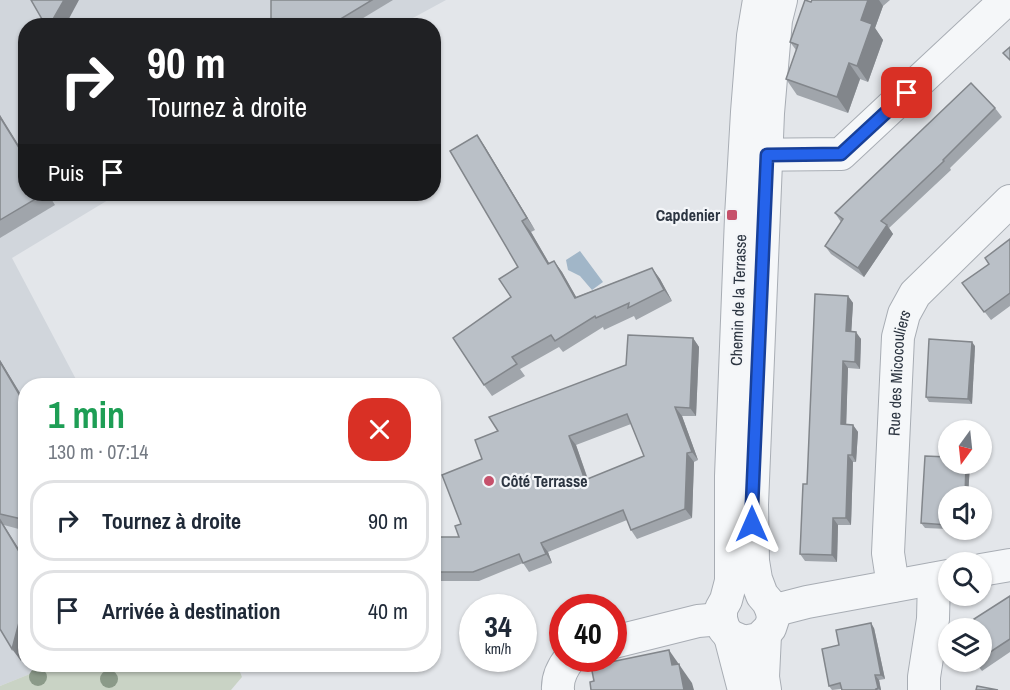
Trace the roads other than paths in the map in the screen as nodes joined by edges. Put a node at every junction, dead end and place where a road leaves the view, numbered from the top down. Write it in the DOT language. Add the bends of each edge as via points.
graph roads {
  1 [pos="759,0"];
  2 [pos="781,0"];
  3 [pos="1006,0"];
  4 [pos="756,155"];
  5 [pos="1010,201"];
  6 [pos="1010,565"];
  7 [pos="992,568"];
  8 [pos="938,578"];
  9 [pos="893,586"];
  10 [pos="938,593"];
  11 [pos="766,613"];
  12 [pos="726,619"];
  13 [pos="627,639"];
  14 [pos="561,672"];
  15 [pos="558,690"];
  16 [pos="744,690"];
  17 [pos="765,690"];
  18 [pos="924,690"];
  1 -- 4 [label="street, Chemin de la Terrasse" via="747,112"];
  2 -- 4 [label="street, Chemin de la Terrasse" via="768,113"];
  3 -- 4 [label="street" via="841,154"];
  4 -- 11 [label="street, Chemin de la Terrasse" via="753,561"];
  4 -- 12 [label="street, Chemin de la Terrasse" via="730,476 731,581"];
  5 -- 9 [label="street, Rue des Micocouliers" via="915,294 904,314 898,337 888,542"];
  6 -- 7 [label="street"];
  8 -- 9 [label="street"];
  9 -- 11 [label="street"];
  10 -- 18 [label="street"];
  11 -- 12 [label="street" via="759,639 744,642"];
  11 -- 12 [label="street" via="752,591 743,590 733,594"];
  11 -- 17 [label="street, Chemin de la Terrasse"];
  12 -- 13 [label="street" via="698,621"];
  12 -- 16 [label="street, Chemin de la Terrasse"];
  14 -- 15 [label="street"];
}
